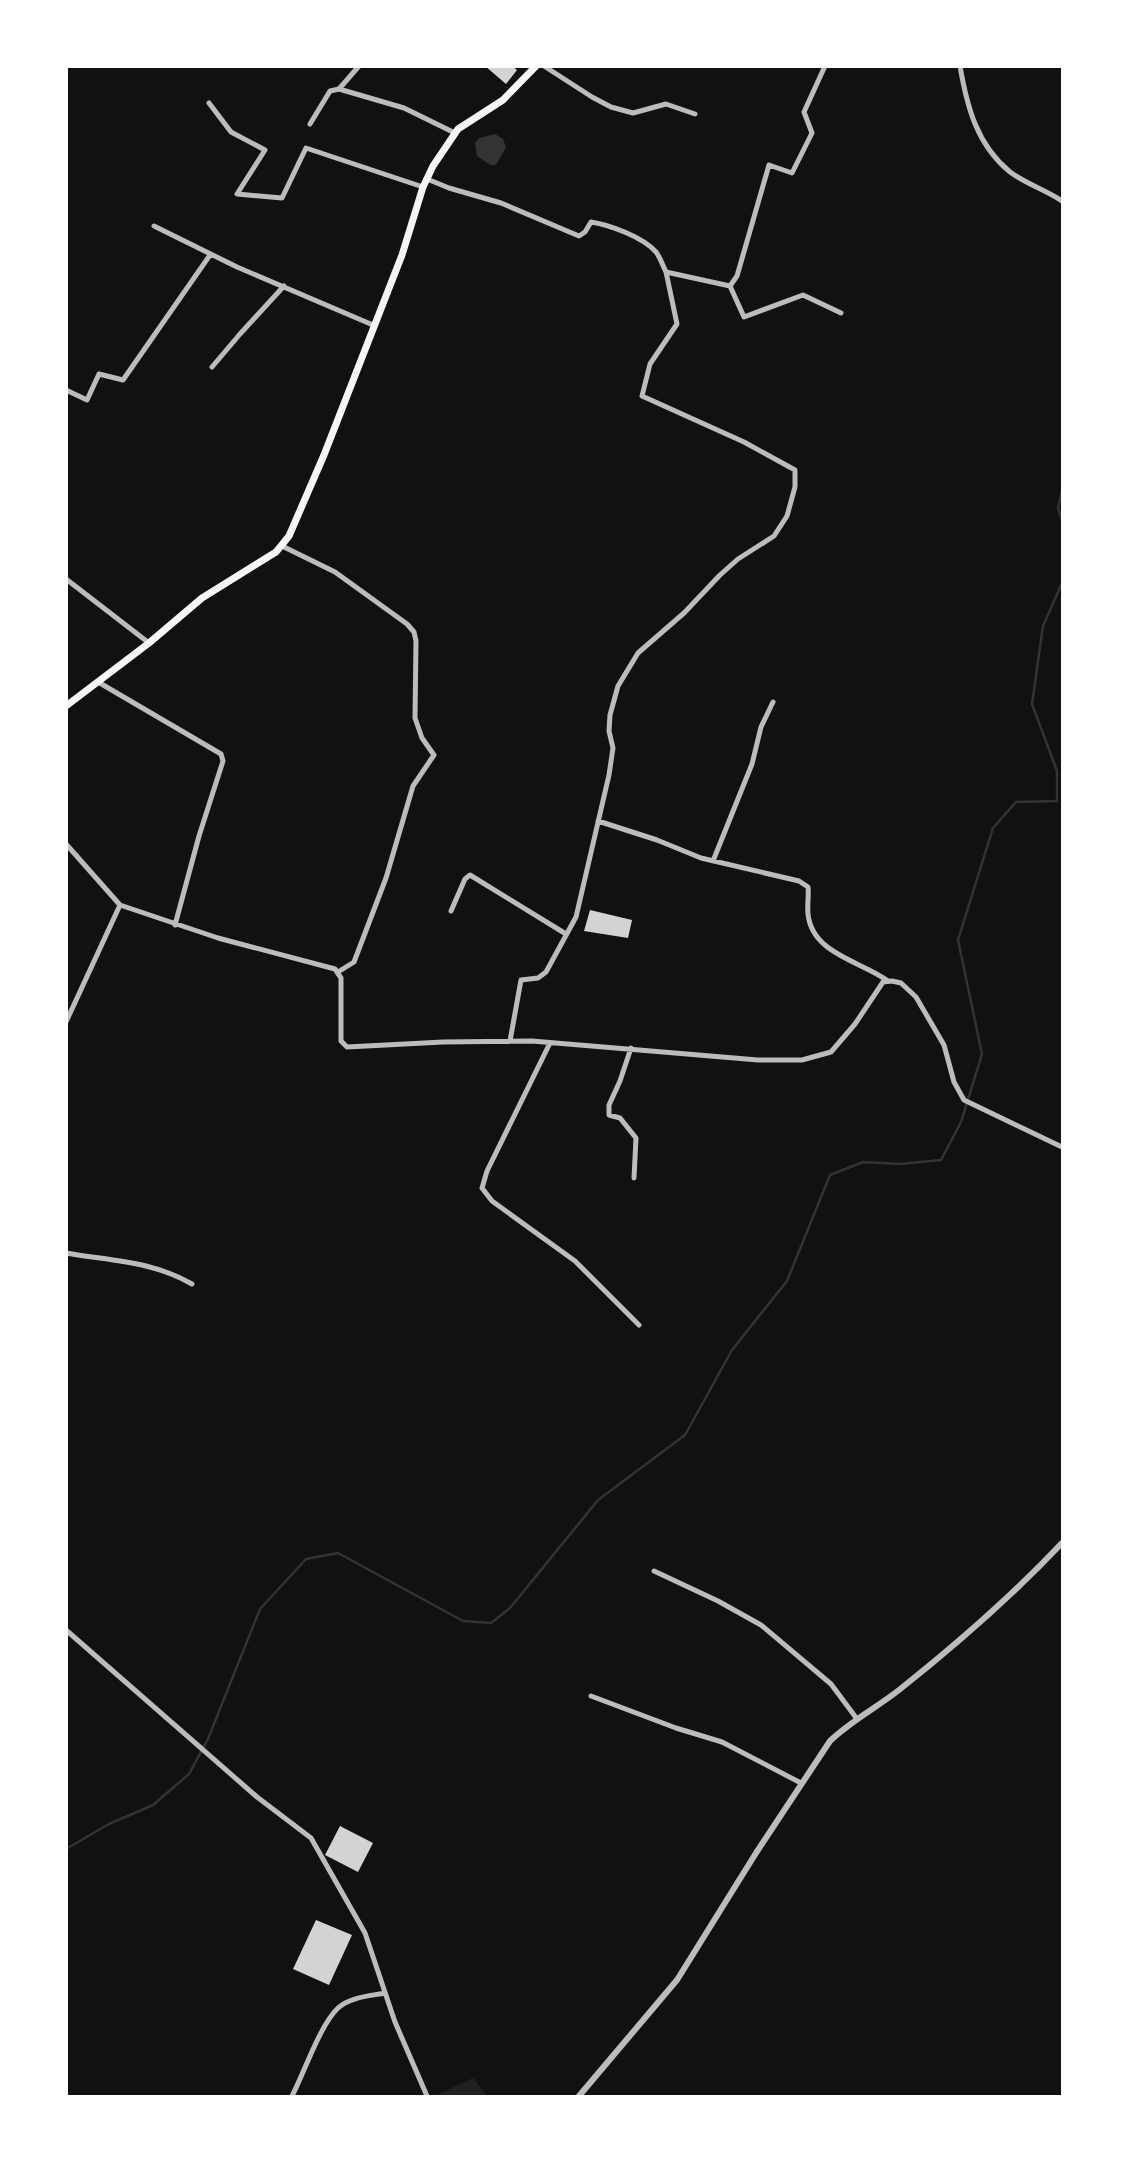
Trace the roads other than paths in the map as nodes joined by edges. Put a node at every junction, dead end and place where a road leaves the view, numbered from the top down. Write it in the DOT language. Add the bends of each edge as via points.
graph roads {
  1 [pos="359,66"];
  2 [pos="536,66"];
  3 [pos="544,66"];
  4 [pos="825,66"];
  5 [pos="960,66"];
  6 [pos="339,89"];
  7 [pos="209,103"];
  8 [pos="695,114"];
  9 [pos="310,124"];
  10 [pos="456,133"];
  11 [pos="427,179"];
  12 [pos="423,187"];
  13 [pos="1062,201"];
  14 [pos="154,226"];
  15 [pos="210,255"];
  16 [pos="666,272"];
  17 [pos="284,286"];
  18 [pos="730,286"];
  19 [pos="841,313"];
  20 [pos="373,326"];
  21 [pos="212,367"];
  22 [pos="66,390"];
  23 [pos="282,546"];
  24 [pos="66,579"];
  25 [pos="149,643"];
  26 [pos="98,682"];
  27 [pos="773,702"];
  28 [pos="66,706"];
  29 [pos="598,821"];
  30 [pos="66,844"];
  31 [pos="713,861"];
  32 [pos="120,905"];
  33 [pos="451,911"];
  34 [pos="175,925"];
  35 [pos="566,934"];
  36 [pos="338,972"];
  37 [pos="888,981"];
  38 [pos="66,1022"];
  39 [pos="510,1041"];
  40 [pos="550,1043"];
  41 [pos="631,1048"];
  42 [pos="1062,1147"];
  43 [pos="634,1178"];
  44 [pos="66,1253"];
  45 [pos="192,1284"];
  46 [pos="639,1325"];
  47 [pos="1062,1544"];
  48 [pos="654,1571"];
  49 [pos="66,1630"];
  50 [pos="591,1696"];
  51 [pos="856,1719"];
  52 [pos="801,1783"];
  53 [pos="385,1993"];
  54 [pos="292,2096"];
  55 [pos="427,2096"];
  56 [pos="579,2096"];
  1 -- 6 [label="street"];
  2 -- 10 [label="main road" via="503,100"];
  3 -- 8 [label="street" via="611,107 632,113 666,104"];
  4 -- 18 [label="street" via="804,112 812,133 792,173 769,165 737,276"];
  5 -- 13 [label="street" via="972,118 989,151 1012,173"];
  6 -- 9 [label="street" via="330,92"];
  6 -- 10 [label="street" via="404,108"];
  7 -- 12 [label="street" via="231,131 265,150 237,194 282,198 306,148"];
  10 -- 11 [label="main road"];
  11 -- 12 [label="main road"];
  11 -- 16 [label="street" via="501,203 579,236 591,222 607,225 656,252"];
  12 -- 20 [label="main road"];
  14 -- 15 [label="street"];
  15 -- 17 [label="street"];
  15 -- 22 [label="street" via="123,380 99,374 87,400"];
  16 -- 18 [label="street"];
  16 -- 29 [label="street" via="677,324 650,364 642,396 795,470 795,487 787,516 774,536 719,575 638,653 618,686 610,715 613,748"];
  17 -- 20 [label="street"];
  17 -- 21 [label="street"];
  18 -- 19 [label="street" via="744,317 803,295"];
  20 -- 23 [label="main road" via="307,497"];
  23 -- 25 [label="main road" via="202,597"];
  23 -- 36 [label="street" via="335,572 414,632 415,718 434,755 413,786 386,878 354,962"];
  24 -- 25 [label="street"];
  25 -- 26 [label="main road"];
  26 -- 28 [label="main road"];
  26 -- 34 [label="street" via="221,754 223,761"];
  27 -- 31 [label="street"];
  29 -- 31 [label="street"];
  29 -- 35 [label="street" via="576,917"];
  30 -- 32 [label="street"];
  31 -- 37 [label="street" via="808,887 808,914 820,942"];
  32 -- 34 [label="street"];
  32 -- 38 [label="street"];
  33 -- 35 [label="street" via="470,875"];
  34 -- 36 [label="street"];
  35 -- 39 [label="street" via="546,972 521,980"];
  36 -- 39 [label="street" via="341,1041 347,1047"];
  37 -- 41 [label="street" via="874,992 831,1052 802,1060"];
  37 -- 42 [label="street" via="901,984 916,997 944,1045 954,1083 964,1100"];
  39 -- 40 [label="street"];
  40 -- 41 [label="street"];
  40 -- 46 [label="street" via="482,1188 492,1201 575,1261"];
  41 -- 43 [label="street" via="609,1105 610,1115 620,1118 636,1138"];
  44 -- 45 [label="street" via="152,1266"];
  47 -- 51 [label="street" via="1012,1595 889,1698"];
  48 -- 51 [label="street" via="761,1625 831,1684"];
  49 -- 53 [label="street" via="257,1797 311,1838 365,1933"];
  50 -- 52 [label="street" via="722,1742"];
  51 -- 52 [label="street" via="830,1741"];
  52 -- 56 [label="street" via="677,1980"];
  53 -- 54 [label="street" via="339,2007"];
  53 -- 55 [label="street"];
}
